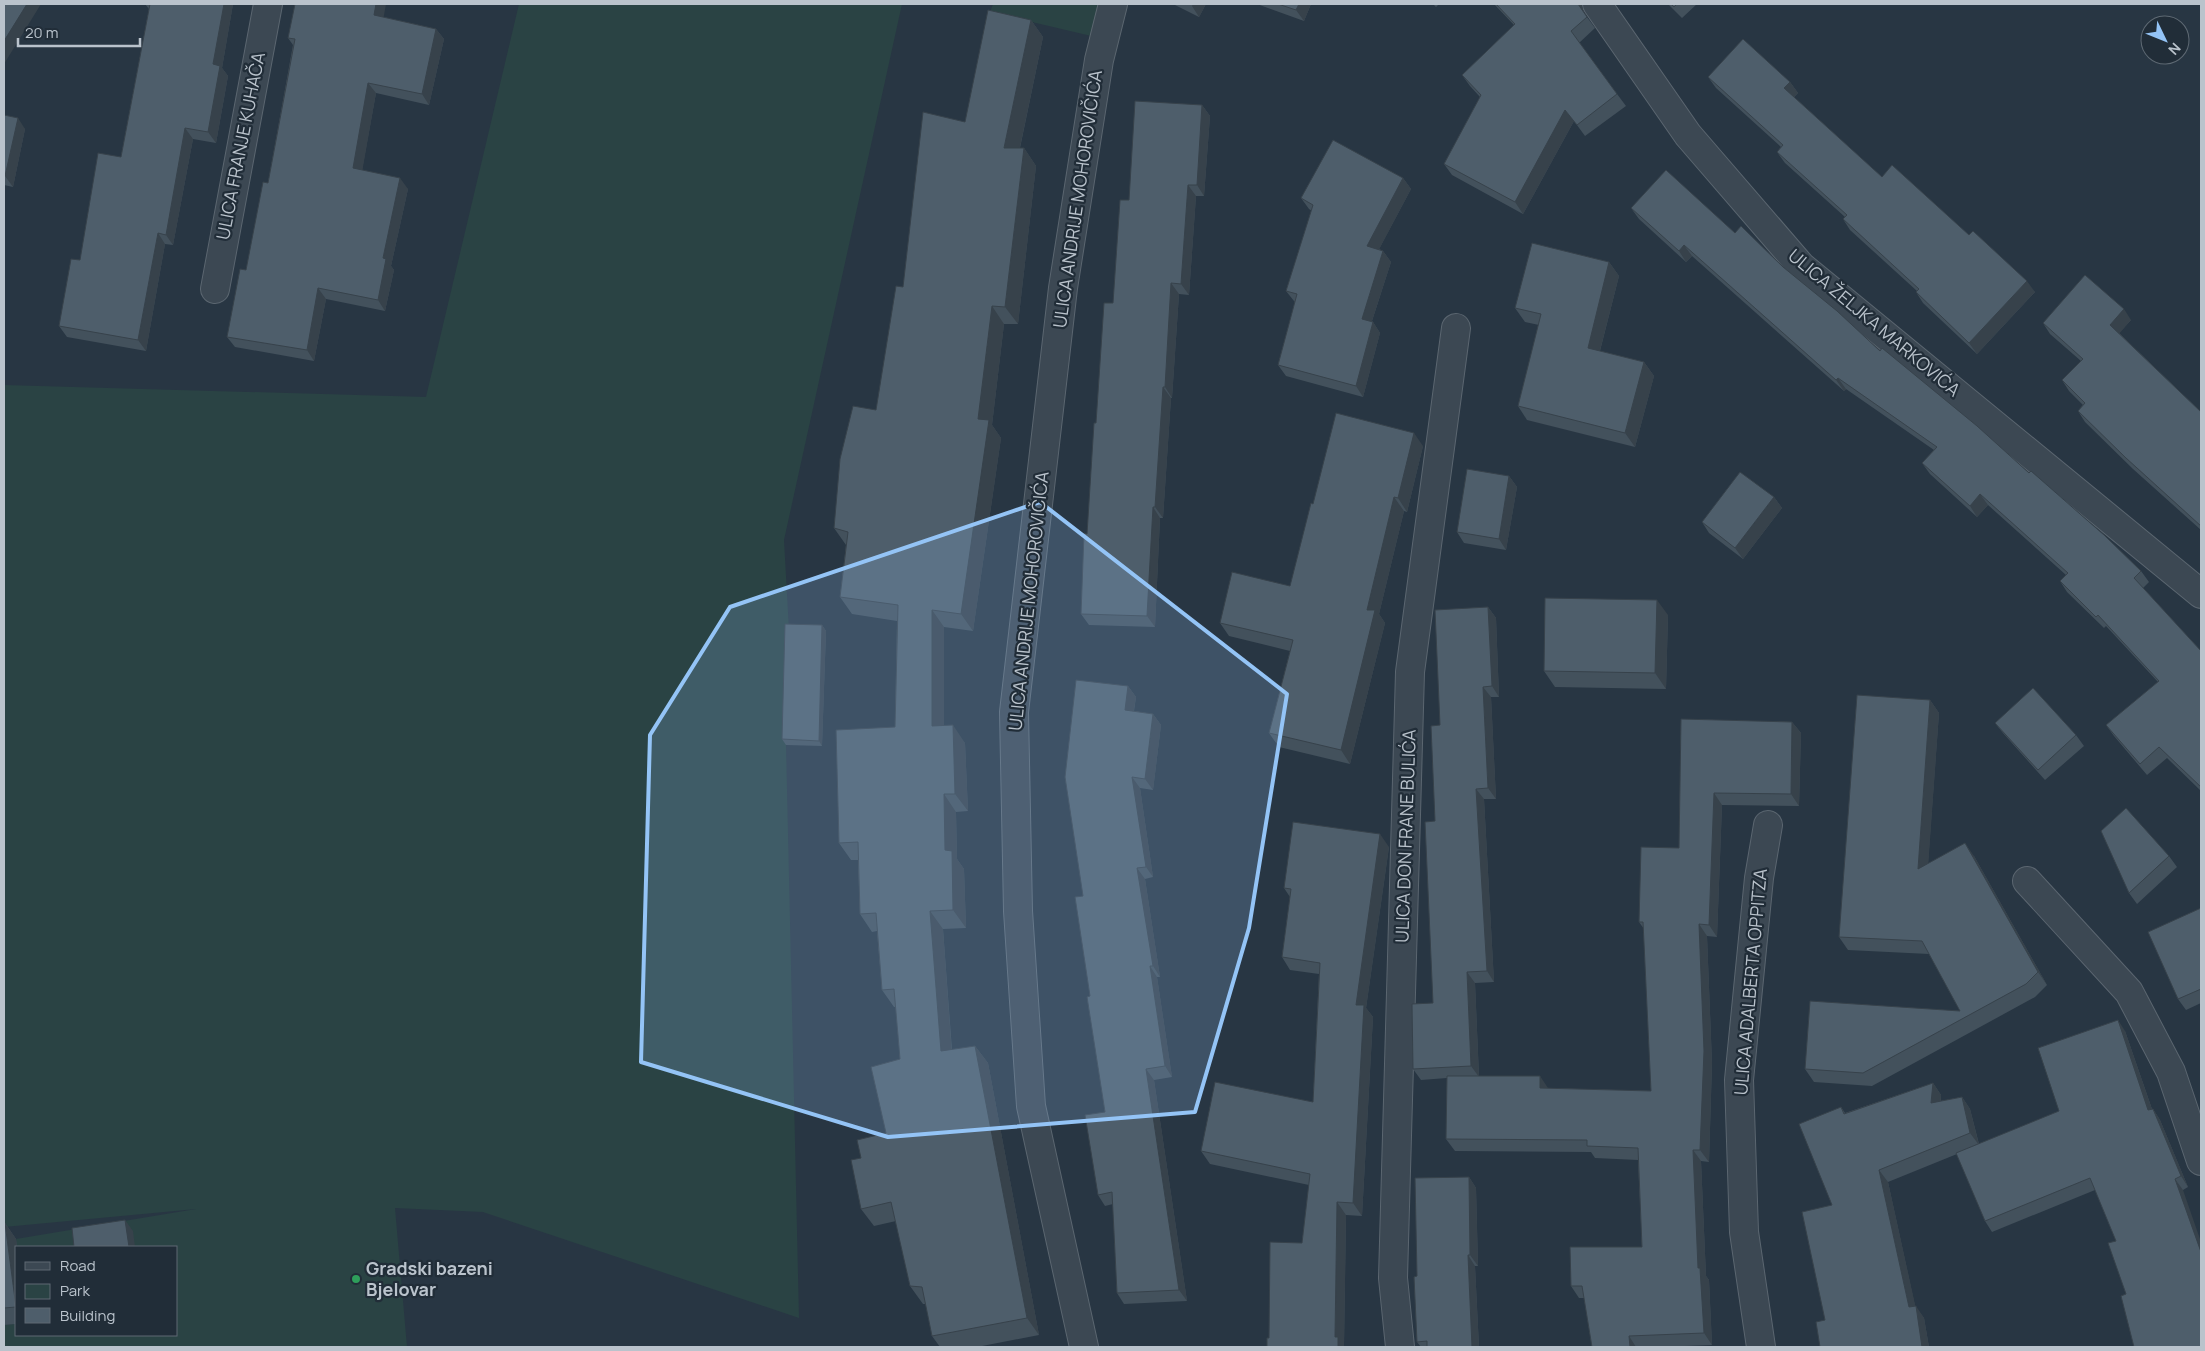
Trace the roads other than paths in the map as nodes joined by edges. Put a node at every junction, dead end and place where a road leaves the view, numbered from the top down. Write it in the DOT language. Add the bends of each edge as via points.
graph roads {
  1 [pos="268,4"];
  2 [pos="1113,4"];
  3 [pos="1597,4"];
  4 [pos="214,289"];
  5 [pos="1456,328"];
  6 [pos="2201,594"];
  7 [pos="1768,825"];
  8 [pos="2027,881"];
  9 [pos="2201,1161"];
  10 [pos="1084,1347"];
  11 [pos="1400,1347"];
  12 [pos="1761,1347"];
  1 -- 4 [label="street, ULICA FRANJE KUHAČA"];
  2 -- 10 [label="street, ULICA ANDRIJE MOHOROVIČIĆA" via="1098,60 1063,288 1014,712 1018,911 1031,1106"];
  3 -- 6 [label="street, ULICA ŽELJKA MARKOVIĆA" via="1688,135 1801,266"];
  5 -- 11 [label="street, ULICA DON FRANE BULIĆA" via="1410,672 1393,1278"];
  7 -- 12 [label="street, ULICA ADALBERTA OPPITZA" via="1759,878 1739,1080 1744,1232"];
  8 -- 9 [label="street" via="2129,992 2172,1072"];
}
